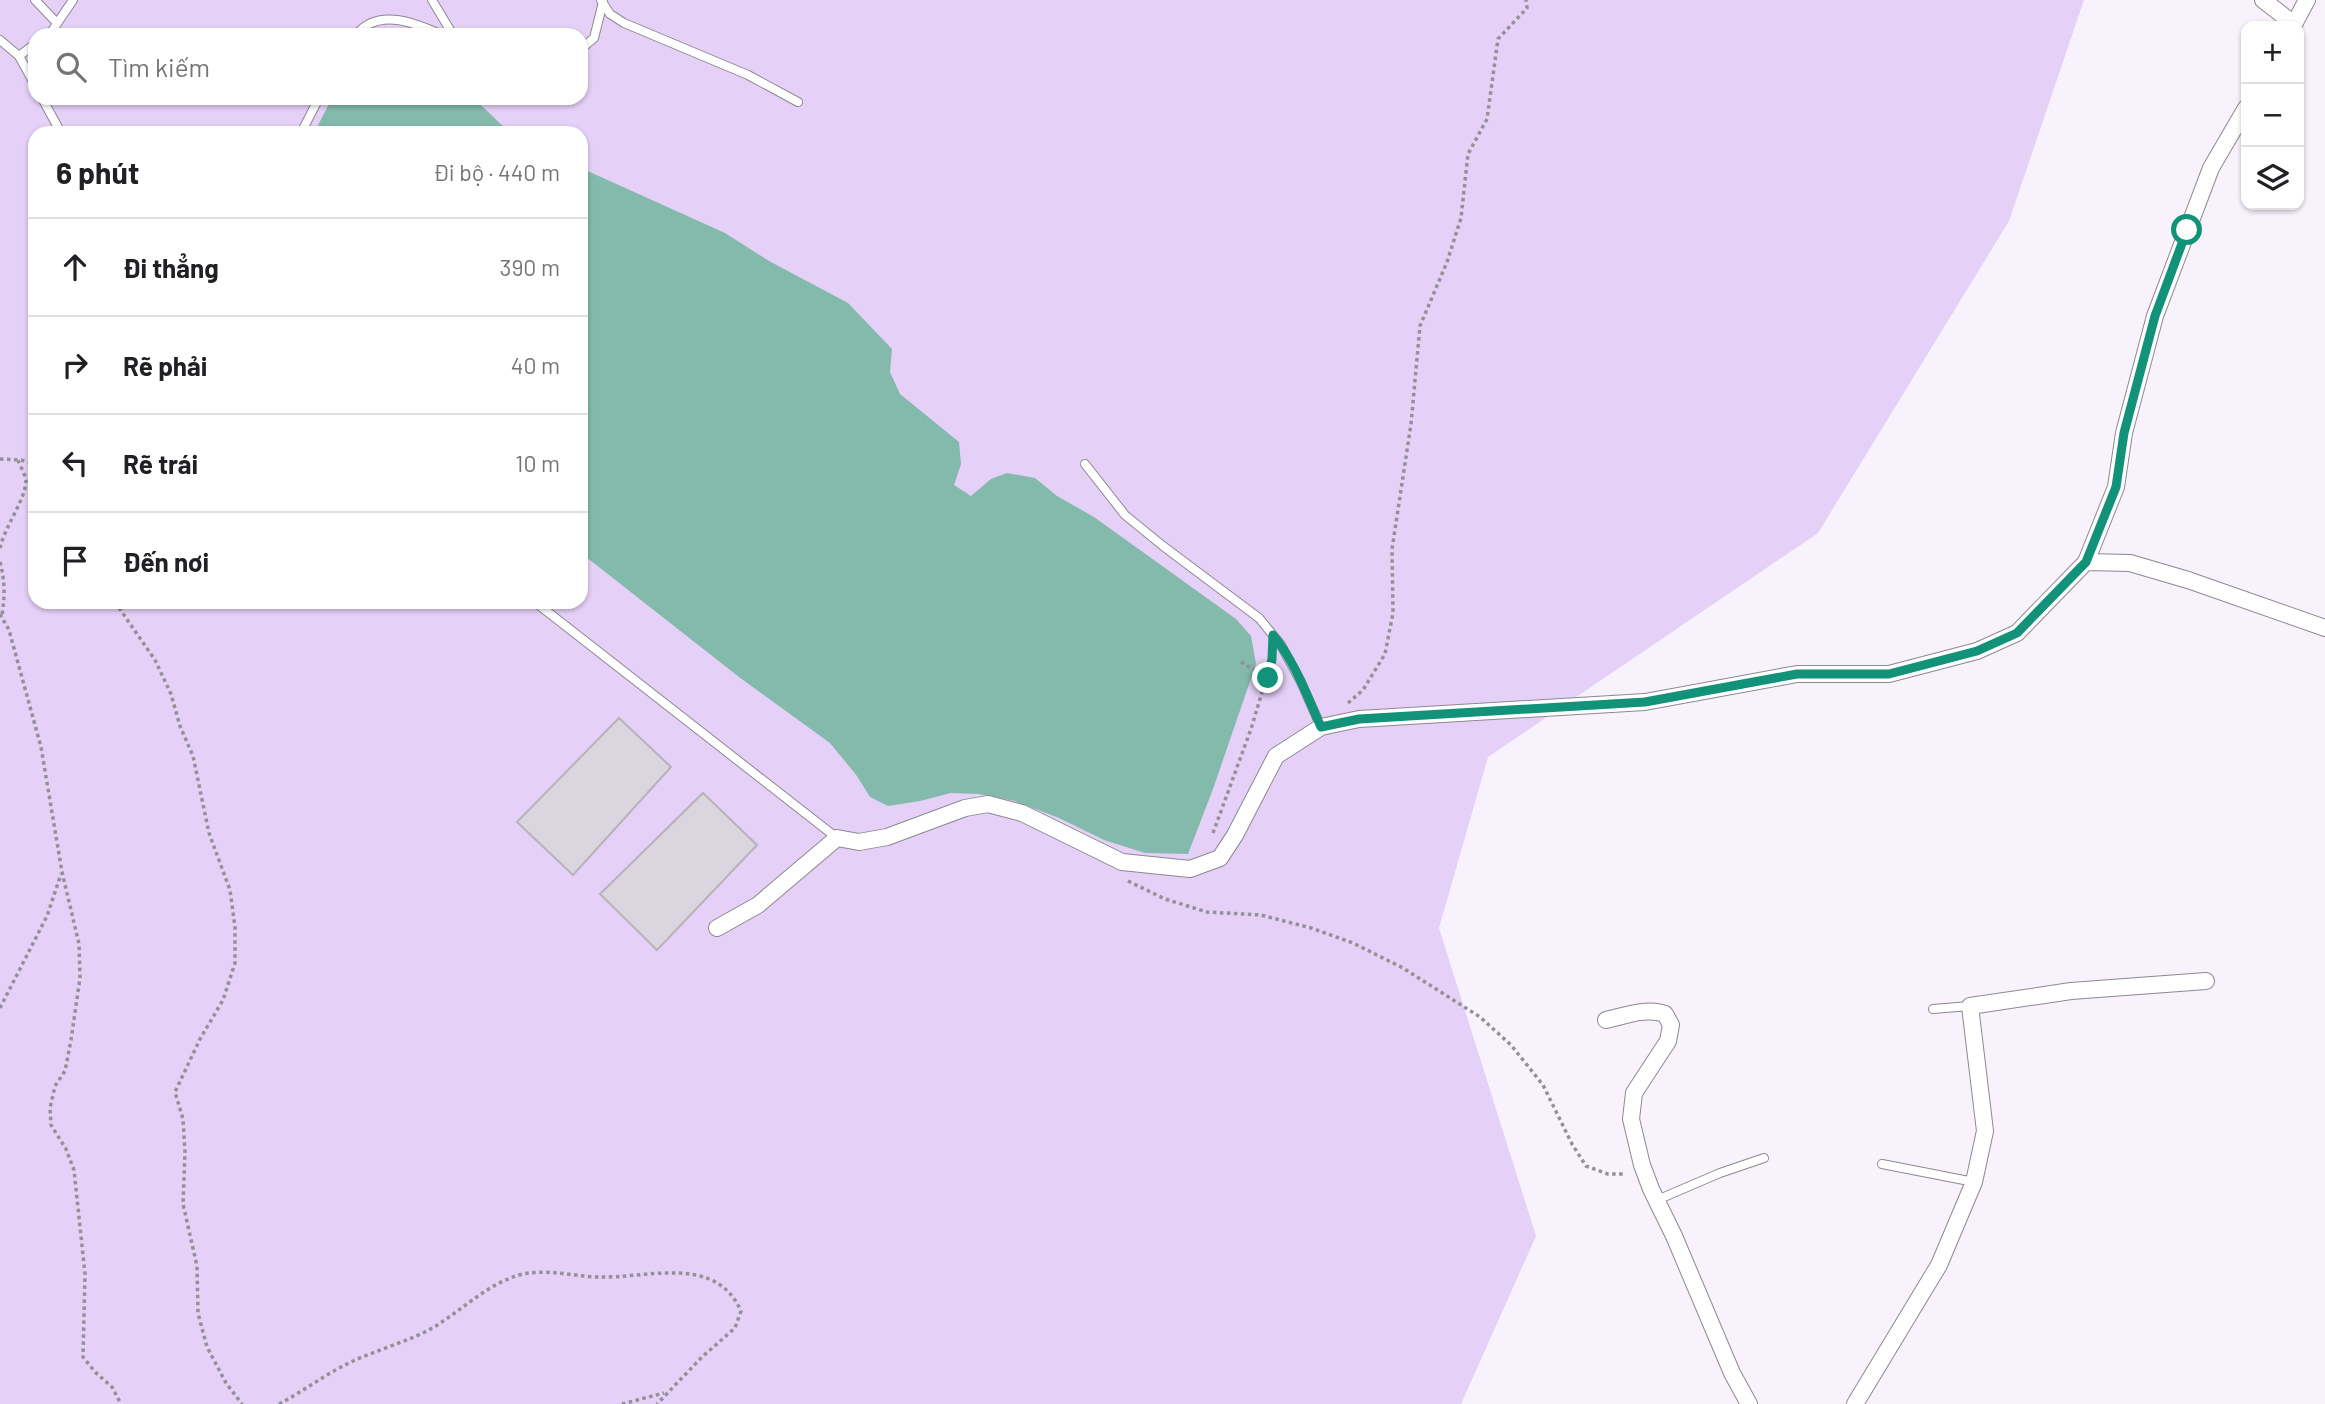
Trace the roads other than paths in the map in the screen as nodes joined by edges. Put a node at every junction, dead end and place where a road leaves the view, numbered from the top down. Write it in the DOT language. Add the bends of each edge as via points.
graph roads {
  1 [pos="35,0"];
  2 [pos="73,0"];
  3 [pos="432,0"];
  4 [pos="2263,0"];
  5 [pos="2307,0"];
  6 [pos="602,1"];
  7 [pos="2288,21"];
  8 [pos="2295,21"];
  9 [pos="57,23"];
  10 [pos="52,28"];
  11 [pos="362,28"];
  12 [pos="426,28"];
  13 [pos="449,28"];
  14 [pos="0,40"];
  15 [pos="588,43"];
  16 [pos="28,49"];
  17 [pos="19,56"];
  18 [pos="28,72"];
  19 [pos="797,102"];
  20 [pos="46,105"];
  21 [pos="315,105"];
  22 [pos="2241,117"];
  23 [pos="57,126"];
  24 [pos="305,126"];
  25 [pos="1085,464"];
  26 [pos="2086,562"];
  27 [pos="544,609"];
  28 [pos="2325,628"];
  29 [pos="1321,727"];
  30 [pos="837,838"];
  31 [pos="717,928"];
  32 [pos="2206,981"];
  33 [pos="1970,1006"];
  34 [pos="1933,1009"];
  35 [pos="1606,1020"];
  36 [pos="1764,1158"];
  37 [pos="1882,1164"];
  38 [pos="1974,1182"];
  39 [pos="1657,1200"];
  40 [pos="1749,1404"];
  41 [pos="1855,1404"];
  1 -- 9 [label="lane"];
  2 -- 9 [label="lane"];
  3 -- 13 [label="lane"];
  4 -- 7 [label="street"];
  5 -- 8 [label="street"];
  6 -- 15 [label="lane" via="594,38"];
  6 -- 19 [label="lane" via="610,14 624,23 748,75"];
  9 -- 10 [label="lane"];
  11 -- 12 [label="lane" via="385,19 411,21"];
  14 -- 17 [label="lane"];
  16 -- 17 [label="lane"];
  17 -- 18 [label="lane"];
  20 -- 23 [label="lane"];
  21 -- 24 [label="lane"];
  22 -- 26 [label="street" via="2211,169 2155,316 2124,433 2116,487"];
  25 -- 29 [label="lane" via="1125,515 1259,618 1281,645"];
  26 -- 28 [label="street" via="2130,564 2188,580"];
  26 -- 29 [label="street" via="2017,633 1977,651 1889,674 1797,674 1645,702 1359,719"];
  27 -- 30 [label="lane"];
  29 -- 30 [label="street" via="1276,756 1220,858 1191,869 1122,862 1023,813 988,804 887,837 859,842"];
  30 -- 31 [label="street" via="758,905"];
  32 -- 33 [label="street"];
  33 -- 34 [label="lane"];
  33 -- 38 [label="street" via="1985,1131"];
  35 -- 39 [label="street" via="1657,1011 1665,1014 1671,1025 1668,1041 1634,1093 1631,1119"];
  36 -- 39 [label="lane"];
  37 -- 38 [label="lane"];
  38 -- 41 [label="street" via="1940,1265"];
  39 -- 40 [label="street"];
}
